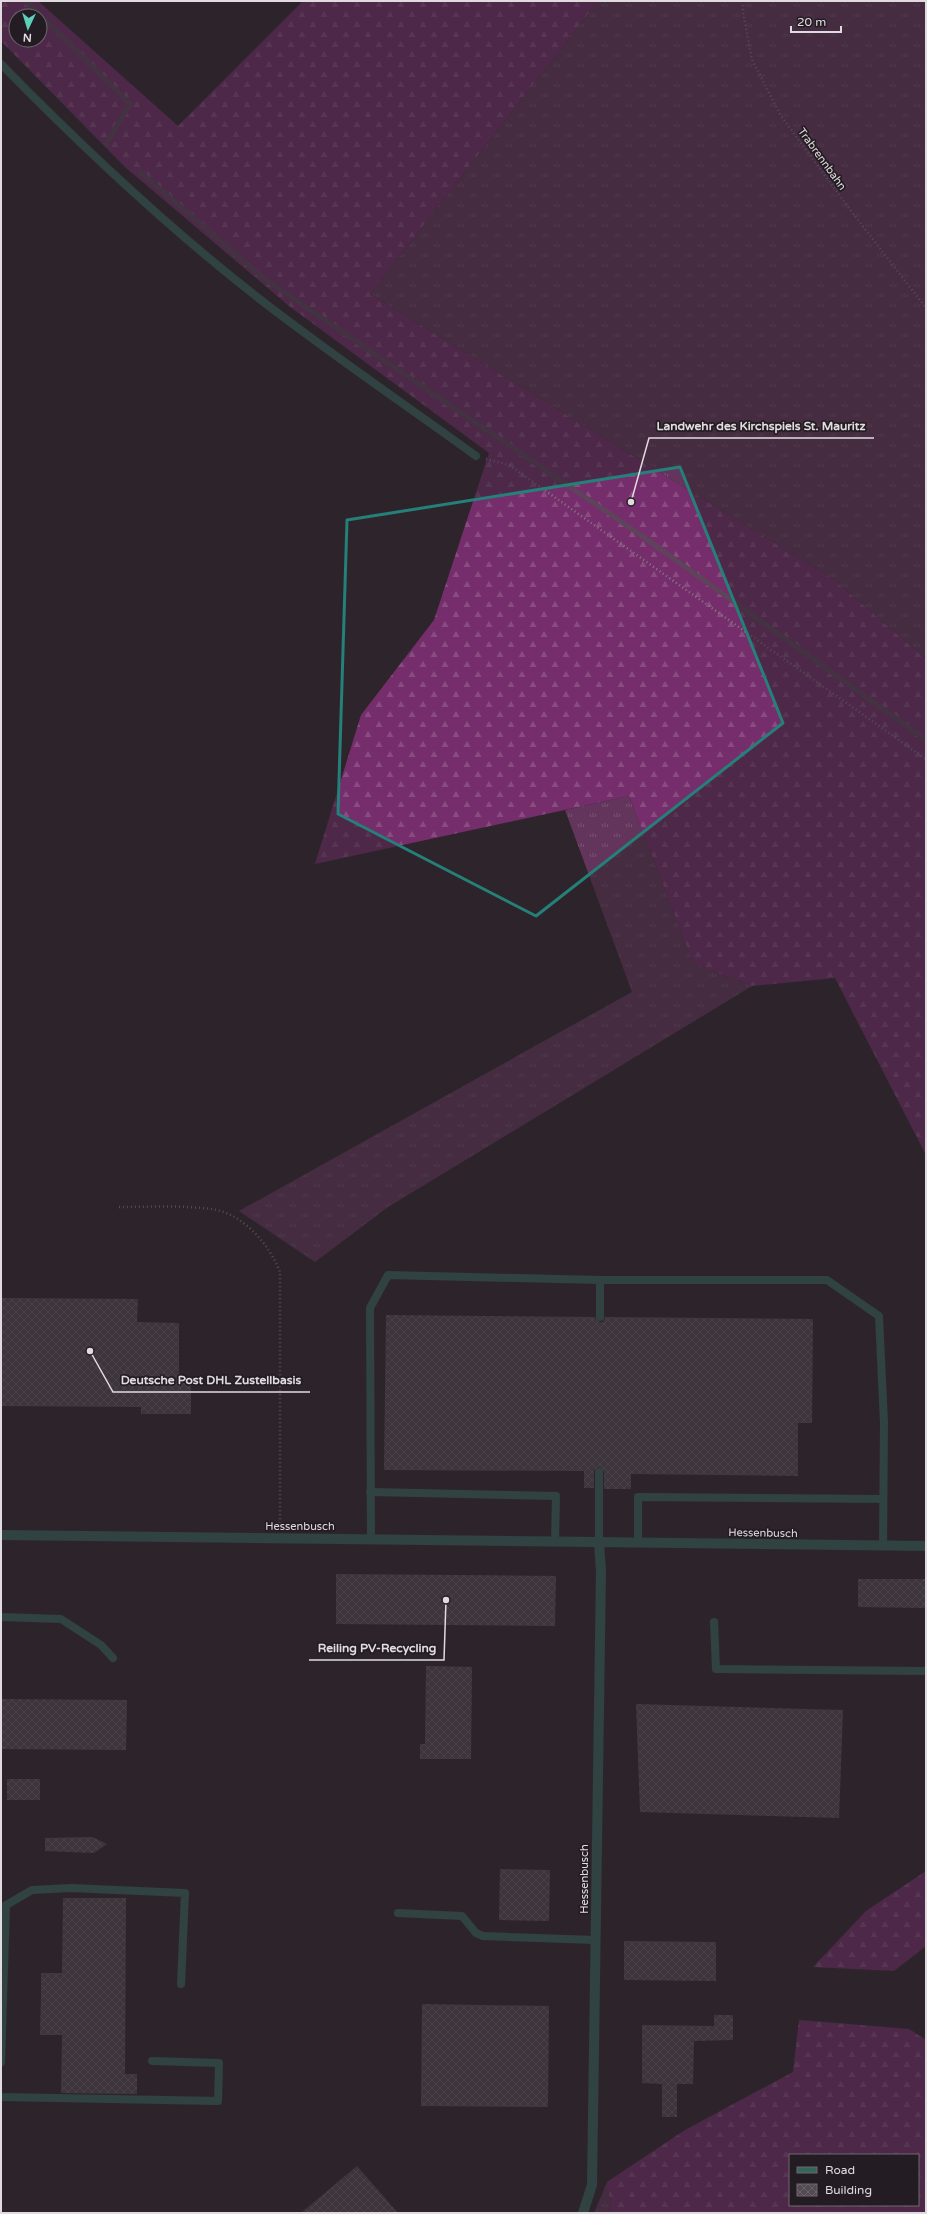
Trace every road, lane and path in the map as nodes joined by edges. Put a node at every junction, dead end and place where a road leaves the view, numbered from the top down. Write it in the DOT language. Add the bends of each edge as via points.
graph roads {
  1 [pos="744,1"];
  2 [pos="1,64"];
  3 [pos="926,308"];
  4 [pos="476,456"];
  5 [pos="926,759"];
  6 [pos="119,1207"];
  7 [pos="600,1280"];
  8 [pos="600,1317"];
  9 [pos="599,1472"];
  10 [pos="370,1492"];
  11 [pos="884,1499"];
  12 [pos="1,1536"];
  13 [pos="280,1538"];
  14 [pos="371,1538"];
  15 [pos="555,1542"];
  16 [pos="599,1543"];
  17 [pos="638,1543"];
  18 [pos="883,1546"];
  19 [pos="926,1546"];
  20 [pos="1,1617"];
  21 [pos="714,1622"];
  22 [pos="113,1658"];
  23 [pos="926,1672"];
  24 [pos="4,1906"];
  25 [pos="398,1913"];
  26 [pos="596,1940"];
  27 [pos="181,1984"];
  28 [pos="152,2061"];
  29 [pos="1,2062"];
  30 [pos="1,2097"];
  31 [pos="583,2213"];
  1 -- 3 [label="path, Trabrennbahn" via="743,12 752,60 781,116"];
  2 -- 4 [label="lane" via="63,127 175,230 289,322"];
  4 -- 5 [label="path" via="509,466"];
  6 -- 13 [label="path" via="212,1209 235,1217 258,1236 274,1257 280,1272"];
  7 -- 8 [label="lane"];
  7 -- 10 [label="lane" via="388,1275 370,1308"];
  7 -- 11 [label="lane" via="827,1280 879,1316 884,1423"];
  9 -- 16 [label="lane"];
  10 -- 14 [label="lane"];
  10 -- 15 [label="lane" via="556,1496"];
  11 -- 17 [label="lane" via="638,1497"];
  11 -- 18 [label="lane"];
  12 -- 13 [label="street, Hessenbusch"];
  13 -- 14 [label="street, Hessenbusch"];
  14 -- 15 [label="street, Hessenbusch"];
  15 -- 16 [label="street, Hessenbusch"];
  16 -- 17 [label="street, Hessenbusch"];
  16 -- 26 [label="street, Hessenbusch" via="601,1571"];
  17 -- 18 [label="street, Hessenbusch"];
  18 -- 19 [label="street, Hessenbusch"];
  20 -- 22 [label="lane" via="61,1619 96,1642"];
  21 -- 23 [label="lane" via="716,1669"];
  24 -- 27 [label="lane" via="32,1890 71,1888 185,1893"];
  24 -- 29 [label="lane"];
  25 -- 26 [label="lane" via="462,1916 476,1933 483,1936"];
  26 -- 31 [label="street, Hessenbusch" via="592,2185"];
  28 -- 30 [label="lane" via="219,2063 218,2101"];
}
